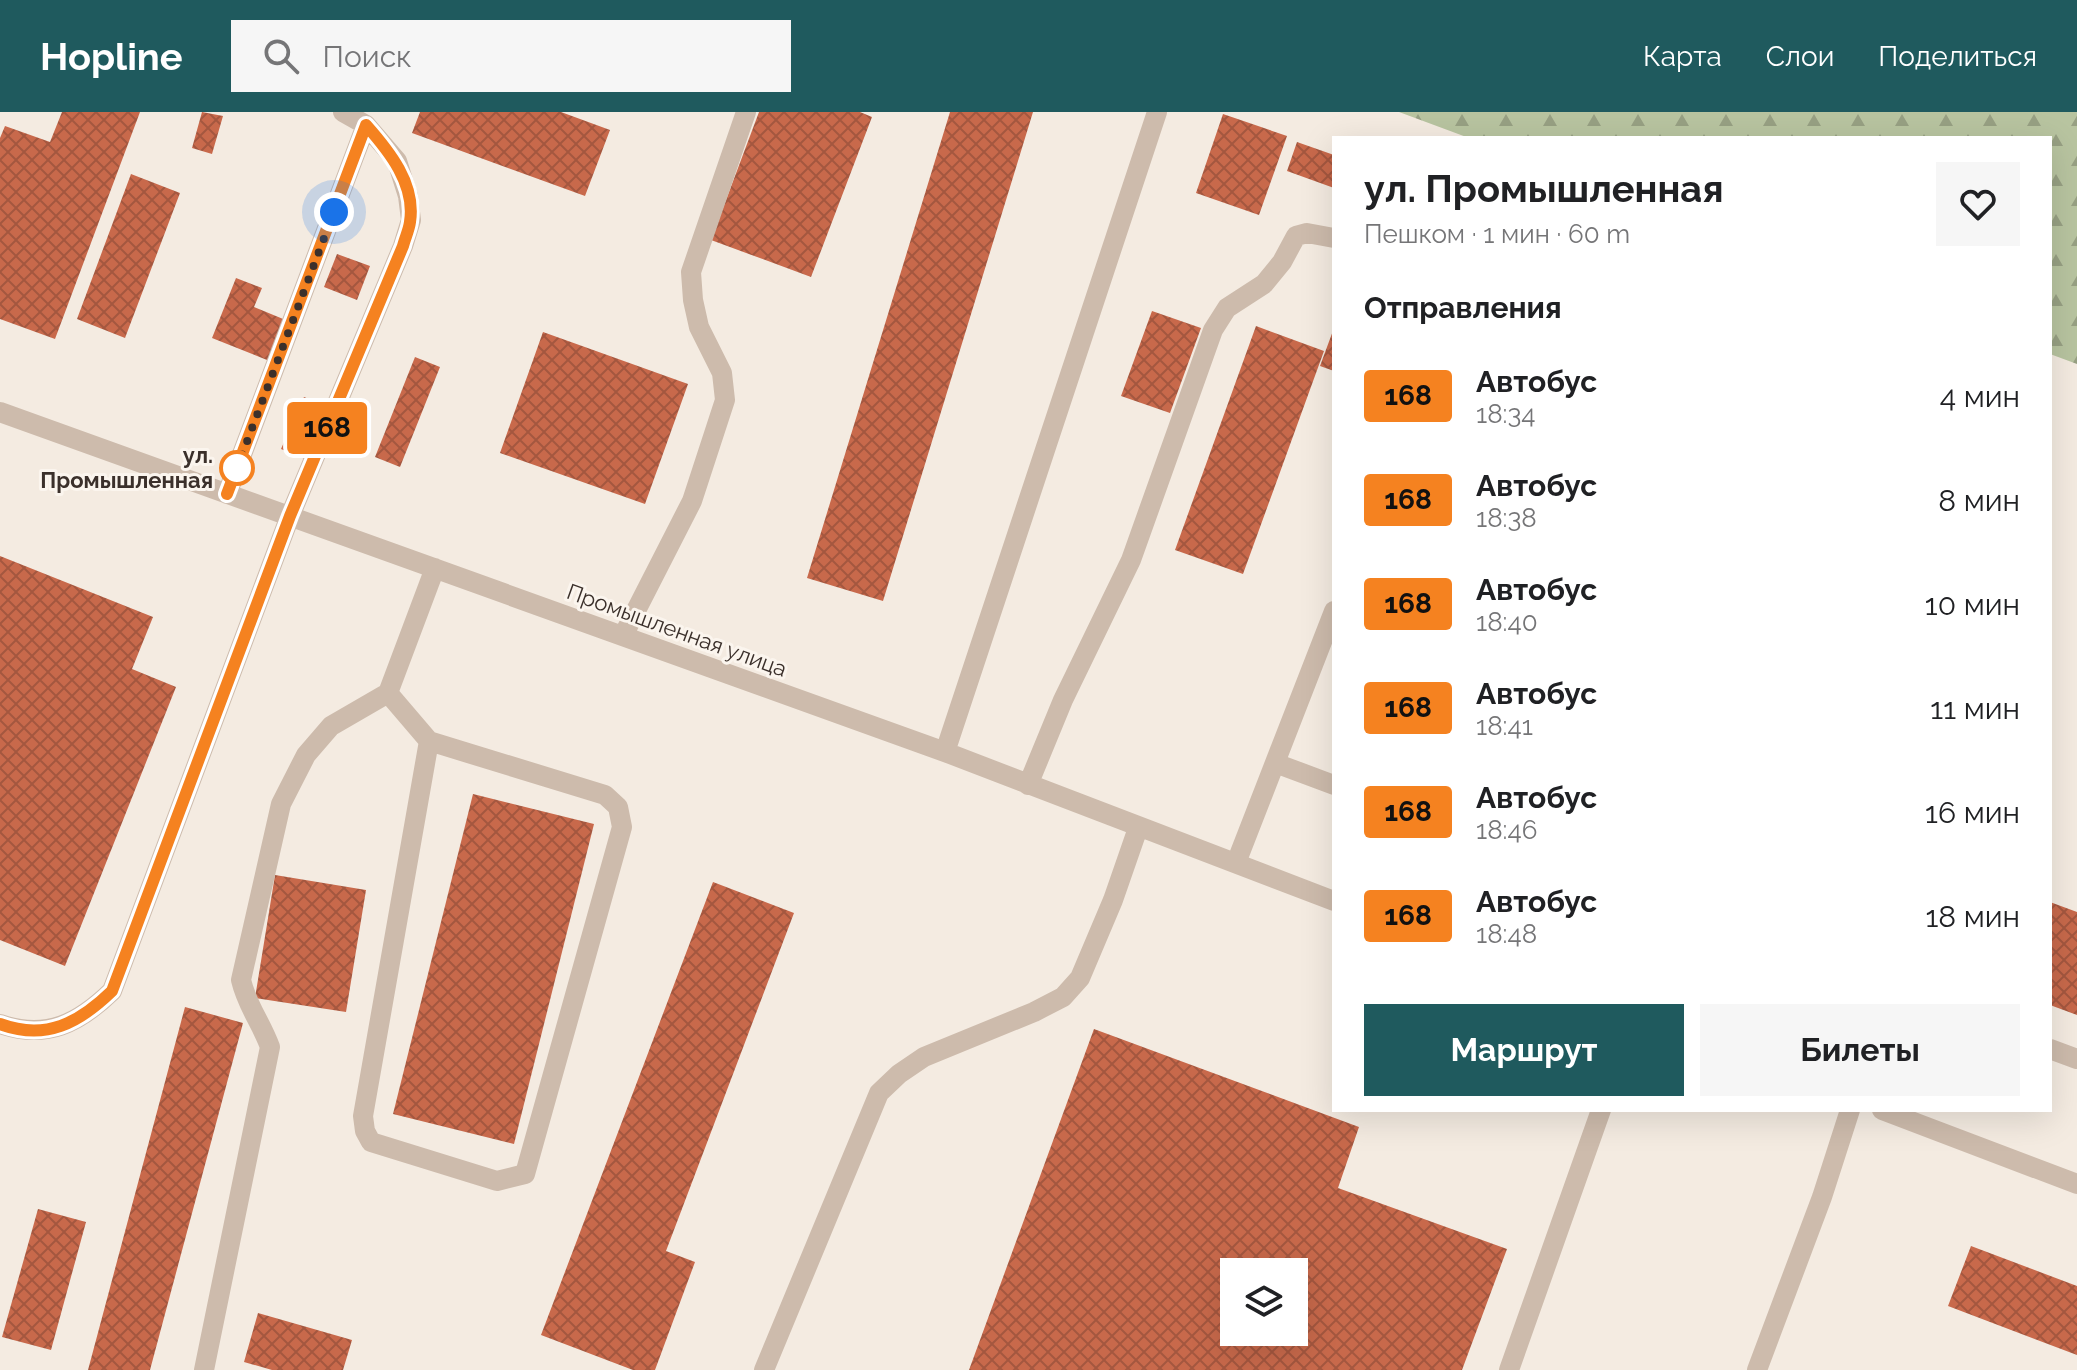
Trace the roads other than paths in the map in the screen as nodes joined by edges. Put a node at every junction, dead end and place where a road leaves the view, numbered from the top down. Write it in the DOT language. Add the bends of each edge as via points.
graph roads {
  1 [pos="343,112"];
  2 [pos="746,112"];
  3 [pos="1157,112"];
  4 [pos="366,125"];
  5 [pos="1332,238"];
  6 [pos="0,412"];
  7 [pos="227,494"];
  8 [pos="290,516"];
  9 [pos="435,568"];
  10 [pos="1332,616"];
  11 [pos="623,636"];
  12 [pos="388,693"];
  13 [pos="429,741"];
  14 [pos="945,752"];
  15 [pos="1275,763"];
  16 [pos="1332,784"];
  17 [pos="1028,785"];
  18 [pos="1138,828"];
  19 [pos="1236,863"];
  20 [pos="1332,900"];
  21 [pos="0,1024"];
  22 [pos="2052,1050"];
  23 [pos="2077,1059"];
  24 [pos="1600,1112"];
  25 [pos="1849,1112"];
  26 [pos="1887,1112"];
  27 [pos="2077,1184"];
  28 [pos="204,1370"];
  29 [pos="764,1370"];
  30 [pos="1509,1370"];
  31 [pos="1757,1370"];
  1 -- 4 [label="street"];
  2 -- 11 [label="street" via="691,272 699,327 722,373 725,400 692,501"];
  3 -- 14 [label="street"];
  4 -- 7 [label="street"];
  4 -- 8 [label="street" via="397,161 411,220"];
  5 -- 17 [label="street" via="1296,236 1264,284 1227,308 1213,330 1131,560"];
  6 -- 7 [label="street, Промышленная улица"];
  7 -- 8 [label="street, Промышленная улица"];
  8 -- 9 [label="street, Промышленная улица"];
  8 -- 21 [label="street" via="112,991 67,1025 42,1030"];
  9 -- 11 [label="street, Промышленная улица"];
  9 -- 12 [label="street"];
  10 -- 15 [label="street"];
  11 -- 14 [label="street, Промышленная улица"];
  12 -- 13 [label="street"];
  12 -- 28 [label="street" via="331,726 306,755 281,804 241,980 246,1004 270,1047"];
  13 -- 13 [label="street" via="605,795 618,807 622,827 525,1174 509,1180 497,1181 371,1142 365,1131 363,1116"];
  14 -- 17 [label="street, Промышленная улица"];
  15 -- 16 [label="street"];
  15 -- 19 [label="street"];
  17 -- 18 [label="street, Промышленная улица"];
  18 -- 19 [label="street, Промышленная улица"];
  18 -- 29 [label="street" via="1080,978 1063,997 924,1057 879,1093"];
  19 -- 20 [label="street, Промышленная улица"];
  22 -- 23 [label="street"];
  24 -- 30 [label="street"];
  25 -- 31 [label="street"];
  26 -- 27 [label="street"];
}
